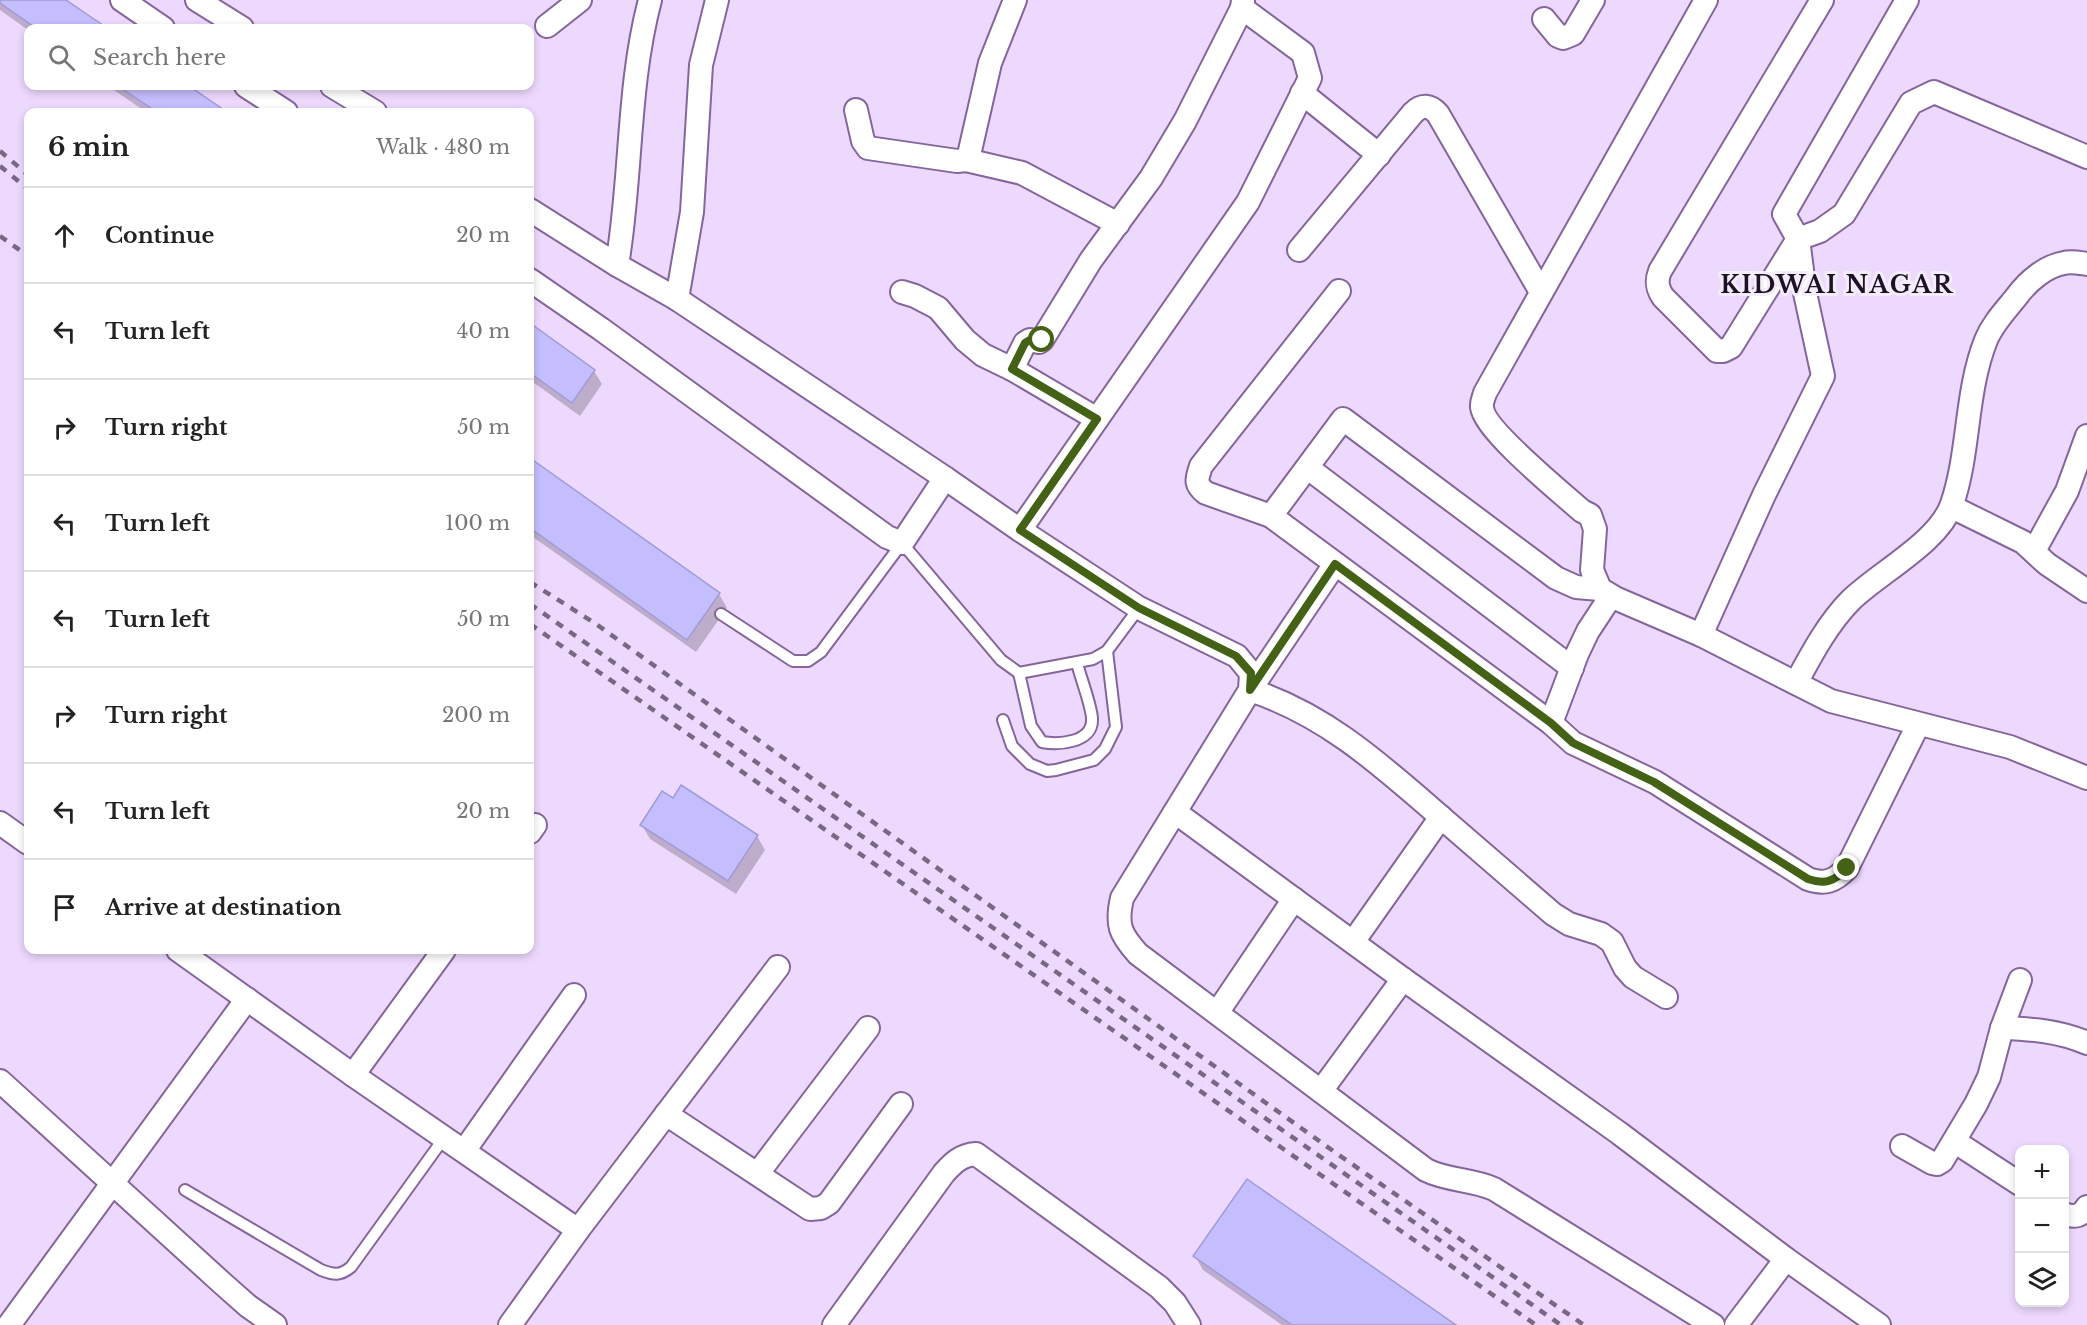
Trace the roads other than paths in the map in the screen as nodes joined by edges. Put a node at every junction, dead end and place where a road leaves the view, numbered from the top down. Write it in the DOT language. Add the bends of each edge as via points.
graph roads {
  1 [pos="122,0"];
  2 [pos="197,0"];
  3 [pos="579,0"];
  4 [pos="650,0"];
  5 [pos="717,0"];
  6 [pos="1015,0"];
  7 [pos="1593,0"];
  8 [pos="1706,0"];
  9 [pos="1822,0"];
  10 [pos="1907,0"];
  11 [pos="1242,4"];
  12 [pos="1544,19"];
  13 [pos="157,24"];
  14 [pos="236,24"];
  15 [pos="547,26"];
  16 [pos="252,90"];
  17 [pos="339,90"];
  18 [pos="1302,93"];
  19 [pos="280,108"];
  20 [pos="368,108"];
  21 [pos="856,110"];
  22 [pos="1379,155"];
  23 [pos="2087,157"];
  24 [pos="966,160"];
  25 [pos="534,213"];
  26 [pos="1118,224"];
  27 [pos="1798,239"];
  28 [pos="1299,250"];
  29 [pos="2087,264"];
  30 [pos="617,265"];
  31 [pos="534,283"];
  32 [pos="1339,291"];
  33 [pos="902,292"];
  34 [pos="1541,292"];
  35 [pos="677,299"];
  36 [pos="1012,369"];
  37 [pos="1097,419"];
  38 [pos="2087,436"];
  39 [pos="1308,468"];
  40 [pos="945,478"];
  41 [pos="1952,507"];
  42 [pos="1271,516"];
  43 [pos="1020,530"];
  44 [pos="902,543"];
  45 [pos="2034,550"];
  46 [pos="1335,564"];
  47 [pos="2087,591"];
  48 [pos="1606,592"];
  49 [pos="1139,608"];
  50 [pos="722,614"];
  51 [pos="1701,635"];
  52 [pos="1107,651"];
  53 [pos="1077,663"];
  54 [pos="1572,668"];
  55 [pos="1019,673"];
  56 [pos="1796,683"];
  57 [pos="1250,690"];
  58 [pos="1003,720"];
  59 [pos="1551,723"];
  60 [pos="1918,725"];
  61 [pos="2087,777"];
  62 [pos="1175,812"];
  63 [pos="1441,817"];
  64 [pos="0,823"];
  65 [pos="24,840"];
  66 [pos="1294,899"];
  67 [pos="1353,942"];
  68 [pos="184,954"];
  69 [pos="441,954"];
  70 [pos="778,968"];
  71 [pos="1403,979"];
  72 [pos="2020,980"];
  73 [pos="574,995"];
  74 [pos="1666,997"];
  75 [pos="247,999"];
  76 [pos="1217,1013"];
  77 [pos="868,1028"];
  78 [pos="2002,1028"];
  79 [pos="2087,1043"];
  80 [pos="353,1076"];
  81 [pos="0,1080"];
  82 [pos="1321,1091"];
  83 [pos="901,1104"];
  84 [pos="666,1114"];
  85 [pos="444,1138"];
  86 [pos="1954,1141"];
  87 [pos="1902,1146"];
  88 [pos="464,1151"];
  89 [pos="758,1173"];
  90 [pos="2015,1181"];
  91 [pos="113,1182"];
  92 [pos="185,1190"];
  93 [pos="2087,1207"];
  94 [pos="2069,1216"];
  95 [pos="578,1230"];
  96 [pos="1786,1259"];
  97 [pos="9,1325"];
  98 [pos="275,1325"];
  99 [pos="510,1325"];
  100 [pos="834,1325"];
  101 [pos="1189,1325"];
  102 [pos="1713,1325"];
  103 [pos="1736,1325"];
  104 [pos="1879,1325"];
  1 -- 13 [label="street"];
  2 -- 14 [label="street"];
  3 -- 15 [label="street"];
  4 -- 30 [label="street" via="637,64"];
  5 -- 35 [label="street" via="701,65 692,212"];
  6 -- 24 [label="street" via="990,63"];
  7 -- 12 [label="street" via="1569,37 1558,36"];
  8 -- 34 [label="street"];
  9 -- 27 [label="street" via="1660,271 1656,280 1658,290 1717,351 1723,351 1731,347"];
  10 -- 27 [label="street" via="1784,214"];
  11 -- 18 [label="street" via="1303,53 1310,78"];
  11 -- 26 [label="street" via="1185,121"];
  16 -- 19 [label="street"];
  17 -- 20 [label="street"];
  18 -- 22 [label="street"];
  18 -- 37 [label="street" via="1248,202"];
  21 -- 24 [label="street" via="868,148"];
  22 -- 28 [label="street"];
  22 -- 34 [label="street" via="1419,107 1433,108"];
  23 -- 27 [label="street" via="1934,92 1911,103 1844,214 1820,231"];
  24 -- 26 [label="street" via="1022,173"];
  25 -- 30 [label="street"];
  26 -- 36 [label="street" via="1042,340 1025,343"];
  27 -- 51 [label="street" via="1823,376"];
  29 -- 41 [label="street" via="2066,262 2051,267 2026,285 1986,339 1972,392"];
  30 -- 35 [label="street"];
  31 -- 44 [label="street" via="887,537"];
  32 -- 42 [label="street" via="1201,466 1199,488"];
  33 -- 36 [label="street" via="938,308 983,355"];
  34 -- 48 [label="street" via="1485,393 1482,407 1502,438 1590,515 1594,529 1592,570"];
  35 -- 40 [label="street"];
  36 -- 37 [label="street"];
  37 -- 43 [label="street"];
  38 -- 45 [label="street" via="2067,491"];
  39 -- 42 [label="street"];
  39 -- 48 [label="street" via="1343,419 1556,578 1576,587"];
  39 -- 54 [label="street"];
  40 -- 43 [label="street"];
  40 -- 44 [label="street"];
  41 -- 45 [label="street"];
  41 -- 56 [label="street" via="1933,535 1849,602"];
  42 -- 46 [label="street"];
  43 -- 49 [label="street"];
  44 -- 50 [label="lane" via="821,652 808,661 793,661"];
  44 -- 55 [label="lane" via="1001,660"];
  45 -- 47 [label="street"];
  46 -- 57 [label="street"];
  46 -- 59 [label="street"];
  48 -- 51 [label="street"];
  48 -- 54 [label="street"];
  49 -- 52 [label="lane"];
  49 -- 57 [label="street" via="1236,656 1251,673"];
  51 -- 56 [label="street"];
  52 -- 53 [label="lane"];
  52 -- 58 [label="lane" via="1116,727 1094,760 1047,771 1030,764 1012,746"];
  53 -- 55 [label="lane"];
  53 -- 55 [label="lane" via="1092,720 1081,737 1059,744 1042,742 1030,726"];
  54 -- 59 [label="street"];
  56 -- 60 [label="street" via="1831,701"];
  57 -- 62 [label="street"];
  57 -- 63 [label="street" via="1301,710 1346,739 1380,763"];
  59 -- 60 [label="street" via="1573,743 1654,782 1818,883 1830,882 1847,868"];
  60 -- 61 [label="street" via="2010,747"];
  62 -- 66 [label="street"];
  62 -- 76 [label="street" via="1122,898 1120,929 1138,954"];
  63 -- 67 [label="street"];
  63 -- 74 [label="street" via="1553,914 1612,942 1633,977"];
  64 -- 65 [label="street"];
  66 -- 67 [label="street"];
  66 -- 76 [label="street"];
  67 -- 71 [label="street"];
  68 -- 75 [label="street"];
  69 -- 80 [label="street"];
  70 -- 84 [label="street"];
  71 -- 82 [label="street"];
  71 -- 96 [label="street" via="1619,1133"];
  72 -- 78 [label="street"];
  73 -- 88 [label="street"];
  75 -- 80 [label="street"];
  75 -- 91 [label="street"];
  76 -- 82 [label="street"];
  77 -- 89 [label="street"];
  78 -- 79 [label="street" via="2046,1030"];
  78 -- 86 [label="street" via="1989,1077"];
  80 -- 85 [label="street"];
  81 -- 91 [label="street"];
  82 -- 102 [label="street" via="1426,1170 1494,1189"];
  83 -- 89 [label="street" via="829,1203 821,1208 810,1209"];
  84 -- 89 [label="street"];
  84 -- 95 [label="street"];
  85 -- 88 [label="street"];
  85 -- 92 [label="lane" via="344,1273 334,1275 321,1270"];
  86 -- 87 [label="street" via="1937,1164"];
  86 -- 90 [label="street"];
  88 -- 95 [label="street"];
  91 -- 97 [label="street"];
  91 -- 98 [label="street"];
  93 -- 94 [label="street" via="2078,1216"];
  95 -- 99 [label="street"];
  96 -- 103 [label="street"];
  96 -- 104 [label="street"];
  100 -- 101 [label="street" via="944,1173 954,1162 976,1154 1159,1287"];
}
